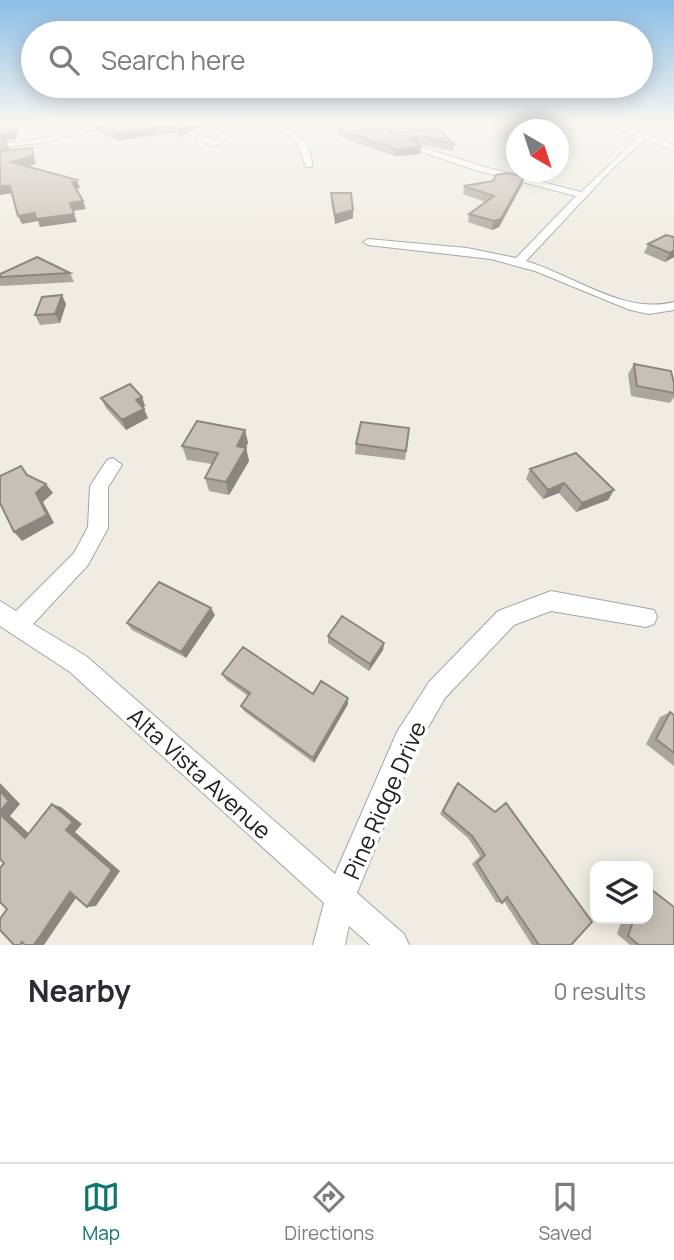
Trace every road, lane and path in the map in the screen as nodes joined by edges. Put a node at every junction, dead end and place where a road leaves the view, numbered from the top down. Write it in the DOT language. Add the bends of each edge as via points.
graph roads {
  1 [pos="475,168"];
  2 [pos="608,168"];
  3 [pos="583,195"];
  4 [pos="368,242"];
  5 [pos="520,261"];
  6 [pos="674,306"];
  7 [pos="113,465"];
  8 [pos="646,617"];
  9 [pos="8,619"];
  10 [pos="340,897"];
  11 [pos="329,945"];
  12 [pos="393,945"];
  1 -- 3 [label="street"];
  2 -- 3 [label="street"];
  3 -- 5 [label="street"];
  4 -- 5 [label="street"];
  5 -- 6 [label="street" via="631,306 662,310"];
  7 -- 9 [label="street" via="99,486 98,528 81,559"];
  8 -- 10 [label="street, Pine Ridge Drive" via="551,601 506,618 437,690 406,741"];
  9 -- 10 [label="street, Alta Vista Avenue" via="78,664"];
  10 -- 11 [label="street, Pine Ridge Drive"];
  10 -- 12 [label="street, Alta Vista Avenue"];
}
